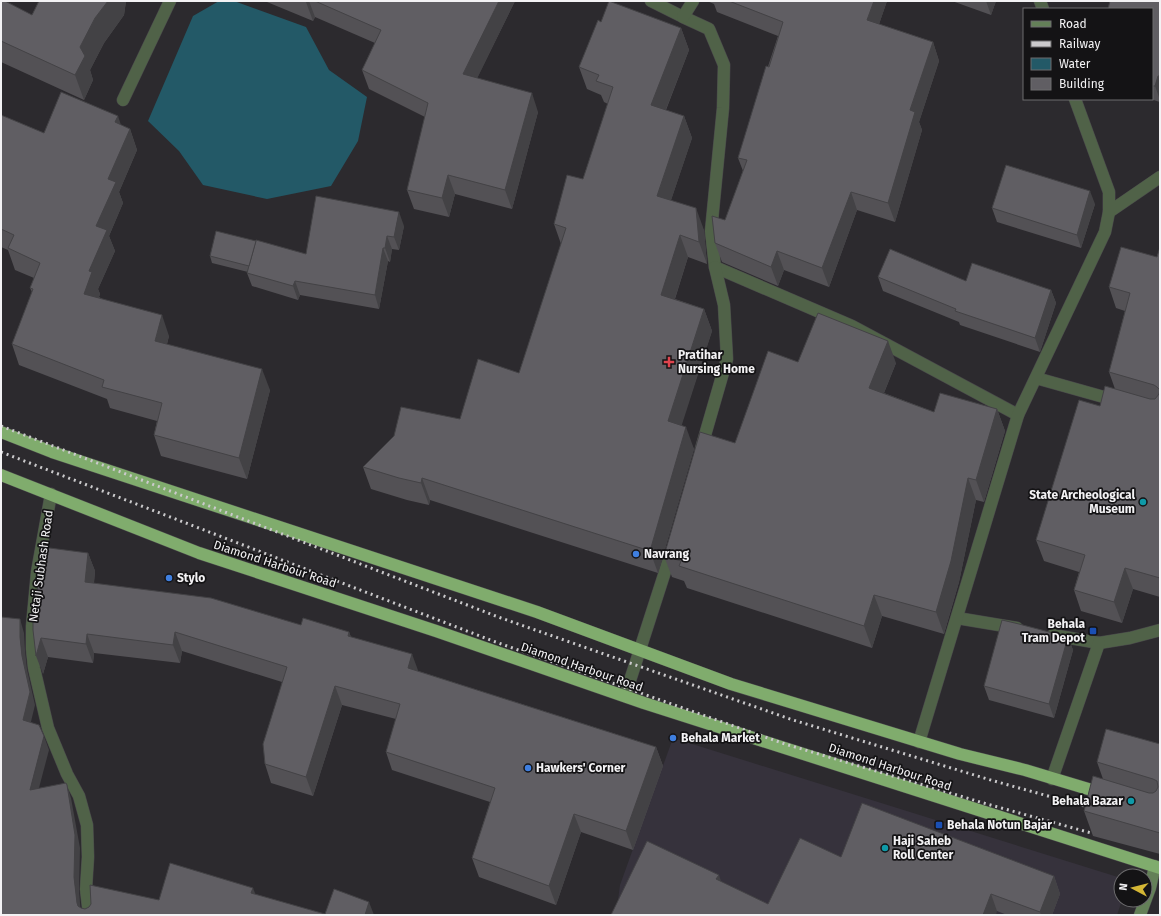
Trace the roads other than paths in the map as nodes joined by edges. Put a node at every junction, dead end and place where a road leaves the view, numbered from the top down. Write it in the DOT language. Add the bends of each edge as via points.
graph roads {
  1 [pos="170,1"];
  2 [pos="651,1"];
  3 [pos="693,1"];
  4 [pos="683,17"];
  5 [pos="123,100"];
  6 [pos="1075,100"];
  7 [pos="1160,177"];
  8 [pos="1109,212"];
  9 [pos="715,267"];
  10 [pos="1036,378"];
  11 [pos="1129,404"];
  12 [pos="1018,415"];
  13 [pos="1,432"];
  14 [pos="699,457"];
  15 [pos="1,475"];
  16 [pos="51,494"];
  17 [pos="676,537"];
  18 [pos="957,618"];
  19 [pos="1160,630"];
  20 [pos="1099,644"];
  21 [pos="641,650"];
  22 [pos="625,696"];
  23 [pos="919,742"];
  24 [pos="1052,779"];
  25 [pos="1114,797"];
  26 [pos="1158,867"];
  27 [pos="89,915"];
  28 [pos="1140,915"];
  1 -- 5 [label="street"];
  2 -- 4 [label="street"];
  3 -- 4 [label="street"];
  4 -- 9 [label="street" via="709,29 724,65 723,108 711,231"];
  6 -- 8 [label="street" via="1109,192"];
  7 -- 8 [label="street"];
  8 -- 10 [label="street" via="1105,232"];
  9 -- 12 [label="street" via="852,326"];
  9 -- 14 [label="street" via="724,305 727,359"];
  10 -- 11 [label="street"];
  10 -- 12 [label="street"];
  12 -- 18 [label="street"];
  13 -- 21 [label="highway" via="52,452 537,612"];
  15 -- 16 [label="highway, Diamond Harbour Road"];
  16 -- 22 [label="highway, Diamond Harbour Road" via="199,553"];
  16 -- 27 [label="street, Netaji Subhash Road" via="37,572 32,649 48,728 79,796 88,825 86,890"];
  17 -- 21 [label="street"];
  18 -- 20 [label="street"];
  18 -- 23 [label="street"];
  19 -- 20 [label="street"];
  20 -- 24 [label="street"];
  21 -- 22 [label="street"];
  21 -- 23 [label="highway" via="731,684"];
  22 -- 26 [label="highway, Diamond Harbour Road"];
  23 -- 24 [label="highway"];
  24 -- 25 [label="highway"];
  26 -- 28 [label="street"];
}
